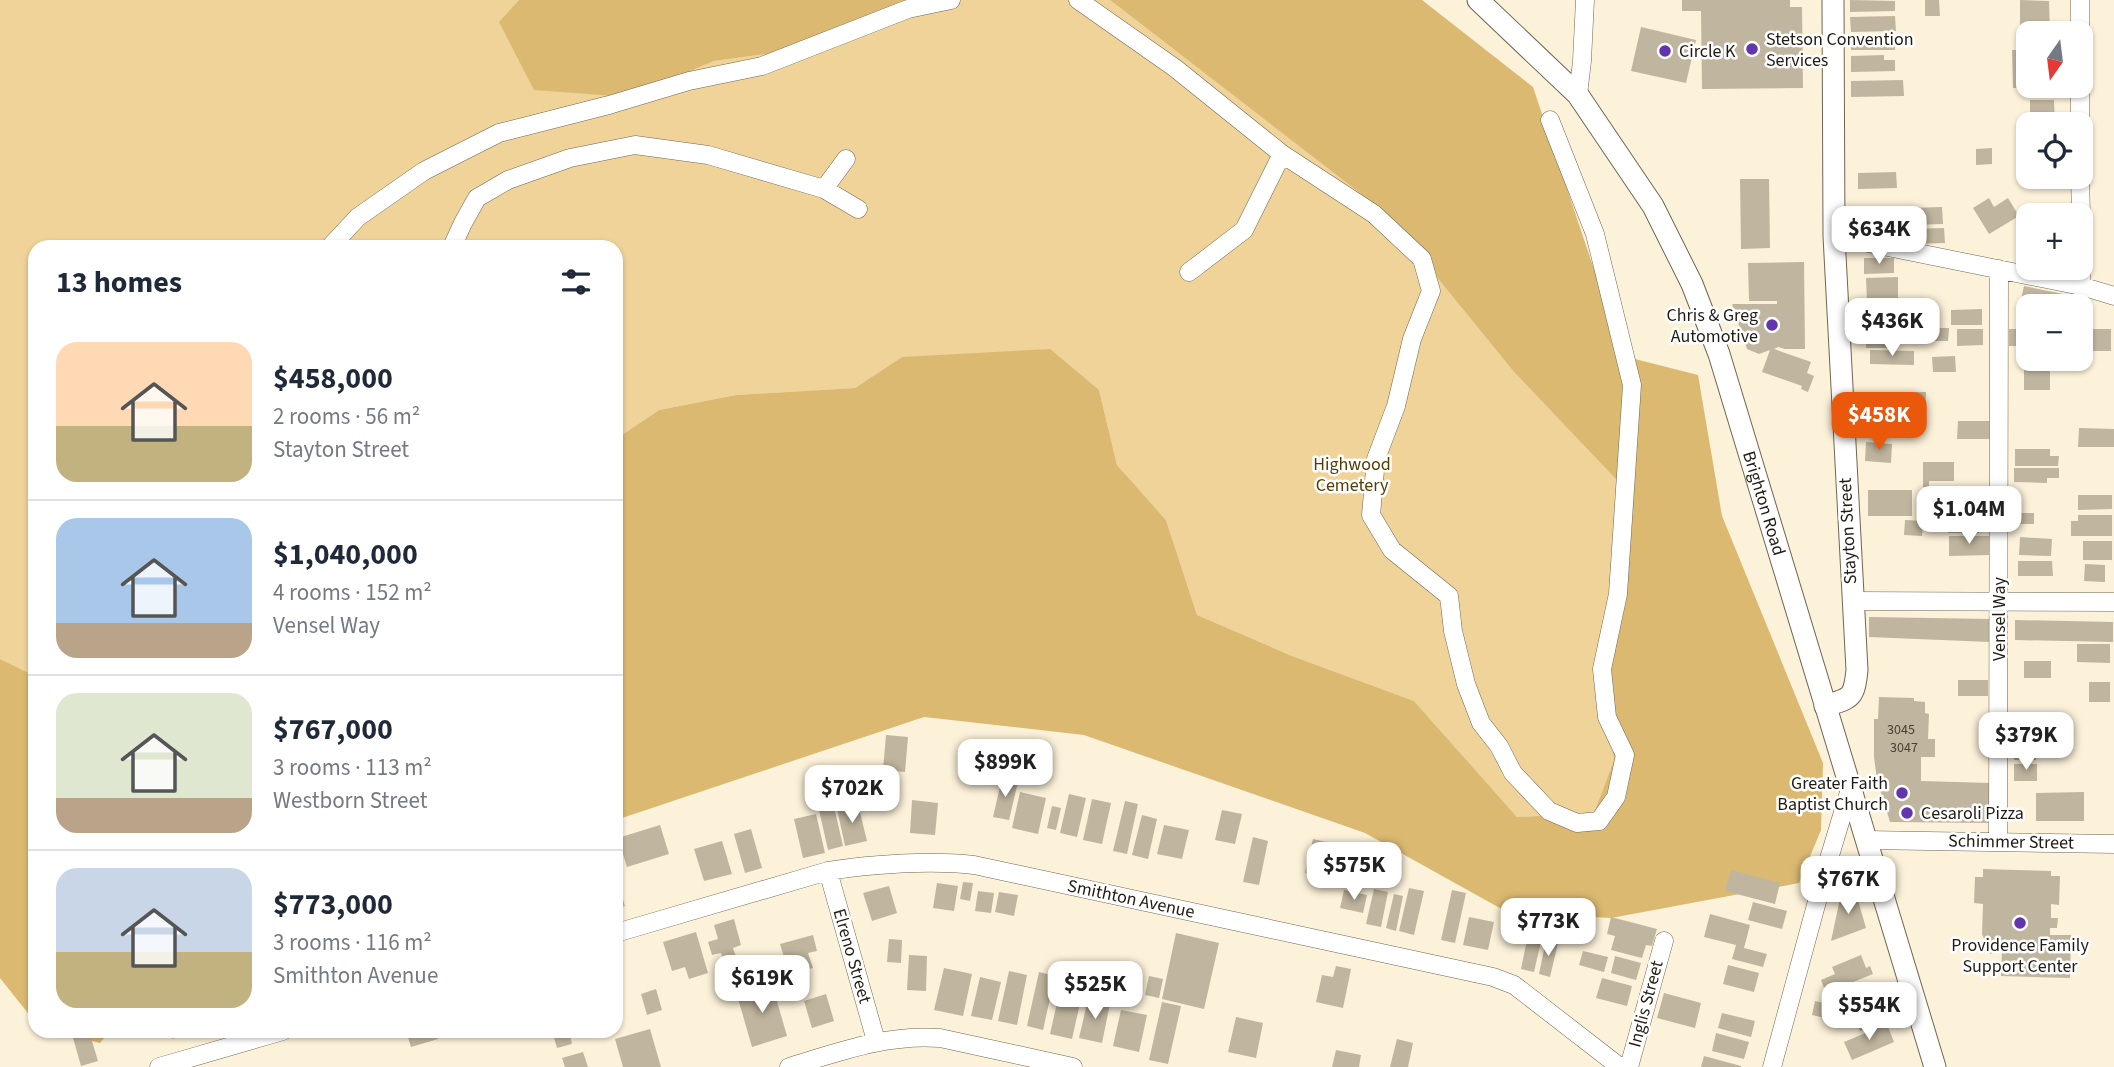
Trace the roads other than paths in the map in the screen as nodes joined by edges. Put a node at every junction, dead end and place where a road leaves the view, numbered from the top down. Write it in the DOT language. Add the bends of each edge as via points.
graph roads {
  1 [pos="951,0"];
  2 [pos="1078,0"];
  3 [pos="1478,0"];
  4 [pos="1585,0"];
  5 [pos="1833,0"];
  6 [pos="2080,0"];
  7 [pos="2080,21"];
  8 [pos="1578,94"];
  9 [pos="1550,120"];
  10 [pos="1282,153"];
  11 [pos="846,159"];
  12 [pos="824,189"];
  13 [pos="858,209"];
  14 [pos="1834,236"];
  15 [pos="336,240"];
  16 [pos="456,240"];
  17 [pos="1999,269"];
  18 [pos="1189,272"];
  19 [pos="2081,280"];
  20 [pos="2081,286"];
  21 [pos="2114,296"];
  22 [pos="1852,601"];
  23 [pos="1999,601"];
  24 [pos="2114,602"];
  25 [pos="1825,706"];
  26 [pos="1850,789"];
  27 [pos="1866,840"];
  28 [pos="1998,842"];
  29 [pos="2114,844"];
  30 [pos="828,871"];
  31 [pos="623,931"];
  32 [pos="1664,940"];
  33 [pos="259,1038"];
  34 [pos="876,1041"];
  35 [pos="159,1067"];
  36 [pos="789,1067"];
  37 [pos="1073,1067"];
  38 [pos="1620,1067"];
  39 [pos="1629,1067"];
  40 [pos="1772,1067"];
  41 [pos="1935,1067"];
  1 -- 15 [label="street" via="908,9 762,66 499,132 424,171 358,216"];
  2 -- 10 [label="street" via="1175,68"];
  3 -- 8 [label="street, Brighton Road"];
  4 -- 8 [label="street"];
  5 -- 14 [label="street, Stayton Street"];
  6 -- 7 [label="street"];
  8 -- 25 [label="street, Brighton Road" via="1653,206 1692,285 1719,354"];
  9 -- 10 [label="street" via="1595,234 1632,385 1618,594 1602,669 1607,717 1625,755 1616,797 1599,821 1577,823 1549,811 1513,773 1481,723 1466,684 1452,631 1449,596 1392,550 1371,515 1376,459 1396,406 1412,339 1432,291 1422,259 1374,214"];
  10 -- 18 [label="street" via="1244,230"];
  11 -- 12 [label="street"];
  12 -- 13 [label="street"];
  12 -- 16 [label="street" via="774,182 708,155 635,145 570,158 508,180 477,198"];
  14 -- 17 [label="street"];
  14 -- 22 [label="street, Stayton Street"];
  17 -- 20 [label="street"];
  17 -- 23 [label="street, Vensel Way"];
  19 -- 20 [label="street"];
  20 -- 21 [label="street"];
  22 -- 23 [label="street"];
  22 -- 25 [label="street, Stayton Street" via="1855,690 1850,698"];
  23 -- 24 [label="street"];
  23 -- 28 [label="street, Vensel Way"];
  25 -- 26 [label="street, Brighton Road"];
  26 -- 27 [label="street, Brighton Road"];
  26 -- 40 [label="street"];
  27 -- 28 [label="street, Schimmer Street"];
  27 -- 41 [label="street, Brighton Road"];
  28 -- 29 [label="street, Schimmer Street"];
  30 -- 31 [label="street, Smithton Avenue"];
  30 -- 34 [label="street, Elreno Street"];
  30 -- 38 [label="street, Smithton Avenue" via="974,865 1493,976 1514,985"];
  32 -- 39 [label="street, Inglis Street"];
  33 -- 35 [label="street"];
  34 -- 36 [label="street"];
  34 -- 37 [label="street" via="940,1038"];
}
